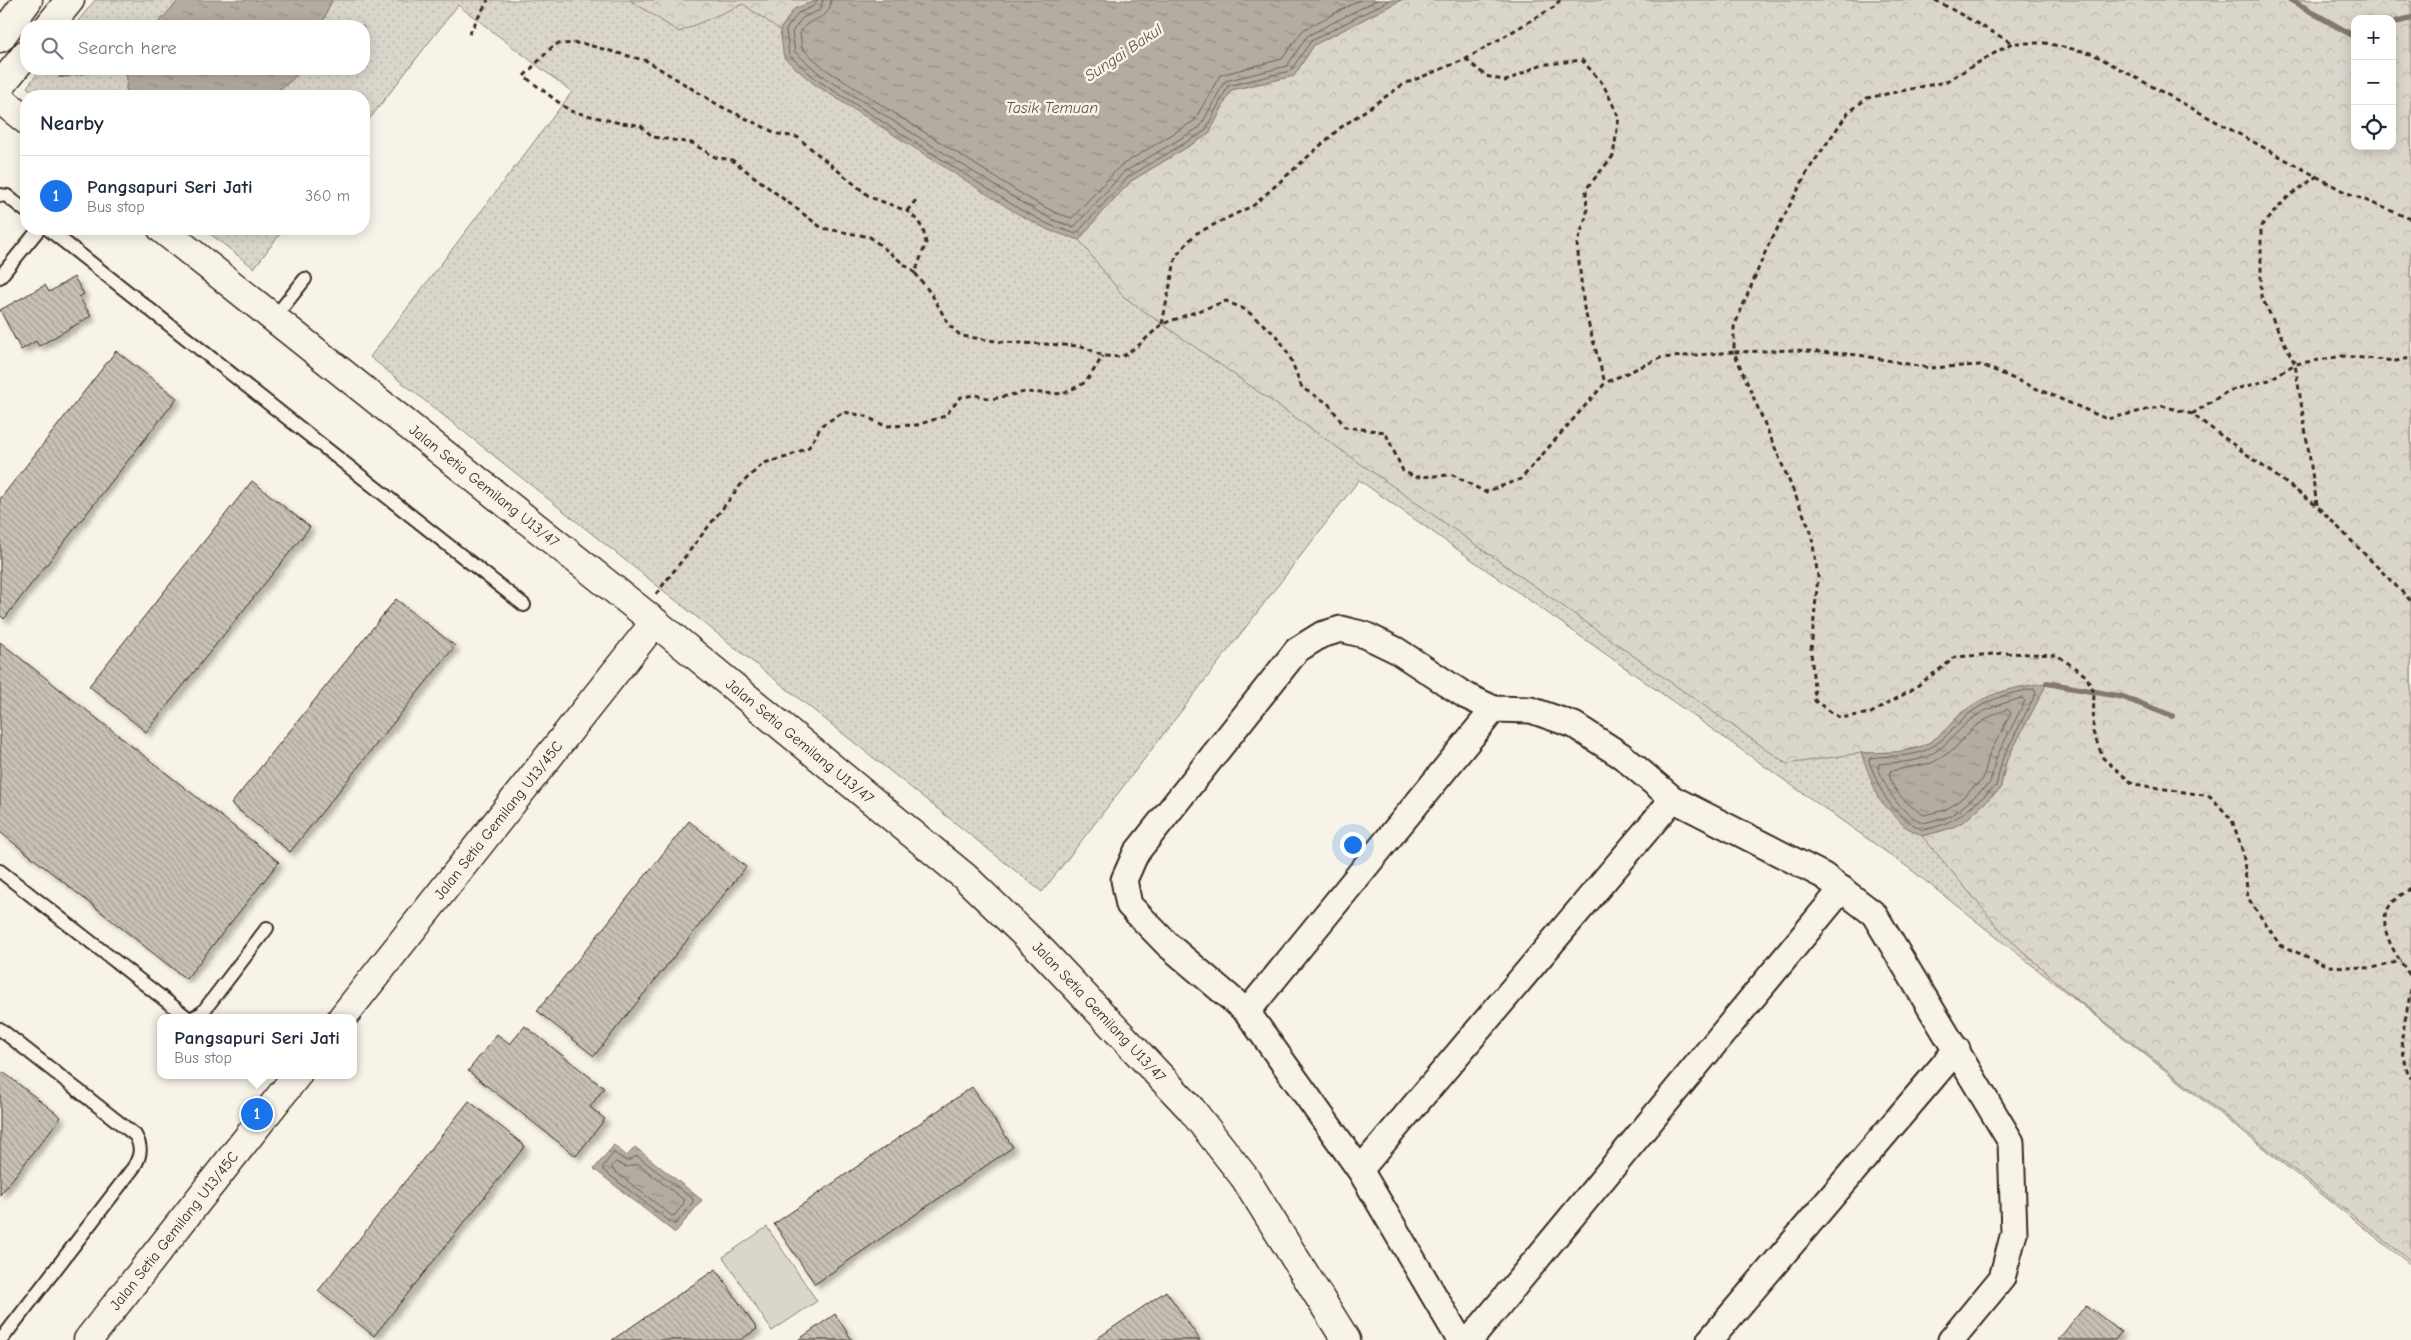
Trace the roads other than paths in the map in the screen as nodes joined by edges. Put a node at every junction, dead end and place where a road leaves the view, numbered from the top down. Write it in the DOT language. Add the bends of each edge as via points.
graph roads {
  1 [pos="28,0"];
  2 [pos="70,0"];
  3 [pos="54,20"];
  4 [pos="0,38"];
  5 [pos="20,61"];
  6 [pos="0,86"];
  7 [pos="0,99"];
  8 [pos="20,115"];
  9 [pos="0,195"];
  10 [pos="20,206"];
  11 [pos="34,235"];
  12 [pos="56,235"];
  13 [pos="170,235"];
  14 [pos="0,277"];
  15 [pos="305,279"];
  16 [pos="274,318"];
  17 [pos="524,605"];
  18 [pos="648,617"];
  19 [pos="1494,709"];
  20 [pos="1673,799"];
  21 [pos="0,871"];
  22 [pos="1842,889"];
  23 [pos="267,928"];
  24 [pos="1248,1012"];
  25 [pos="183,1014"];
  26 [pos="200,1014"];
  27 [pos="345,1014"];
  28 [pos="0,1029"];
  29 [pos="1956,1049"];
  30 [pos="294,1079"];
  31 [pos="1360,1170"];
  32 [pos="1,1340"];
  33 [pos="88,1340"];
  34 [pos="1346,1340"];
  35 [pos="1460,1340"];
  36 [pos="1470,1340"];
  37 [pos="1710,1340"];
  38 [pos="1951,1340"];
  1 -- 4 [label="street"];
  2 -- 3 [label="street"];
  5 -- 6 [label="street"];
  7 -- 8 [label="street"];
  9 -- 10 [label="lane" via="7,196"];
  11 -- 14 [label="lane"];
  12 -- 17 [label="lane"];
  13 -- 16 [label="street, Jalan Setia Gemilang U13/47"];
  15 -- 16 [label="lane"];
  16 -- 18 [label="street, Jalan Setia Gemilang U13/47"];
  18 -- 27 [label="street, Jalan Setia Gemilang U13/45C"];
  18 -- 34 [label="street, Jalan Setia Gemilang U13/47" via="965,877 1110,1021 1191,1109 1245,1178"];
  19 -- 20 [label="street" via="1531,710 1574,725 1622,756"];
  19 -- 24 [label="street"];
  19 -- 24 [label="street" via="1466,696 1396,650 1365,635 1341,630 1321,635 1297,650 1136,853 1124,880 1130,905 1168,945"];
  20 -- 22 [label="street" via="1824,876"];
  20 -- 31 [label="street"];
  21 -- 25 [label="lane"];
  22 -- 29 [label="street" via="1874,914"];
  22 -- 36 [label="street"];
  23 -- 26 [label="lane"];
  24 -- 31 [label="street"];
  28 -- 32 [label="lane" via="135,1135 140,1145 140,1157 134,1168"];
  29 -- 37 [label="street"];
  29 -- 38 [label="street" via="2011,1142 2014,1233 2002,1278"];
  30 -- 33 [label="street, Jalan Setia Gemilang U13/45C"];
  31 -- 35 [label="street"];
}
